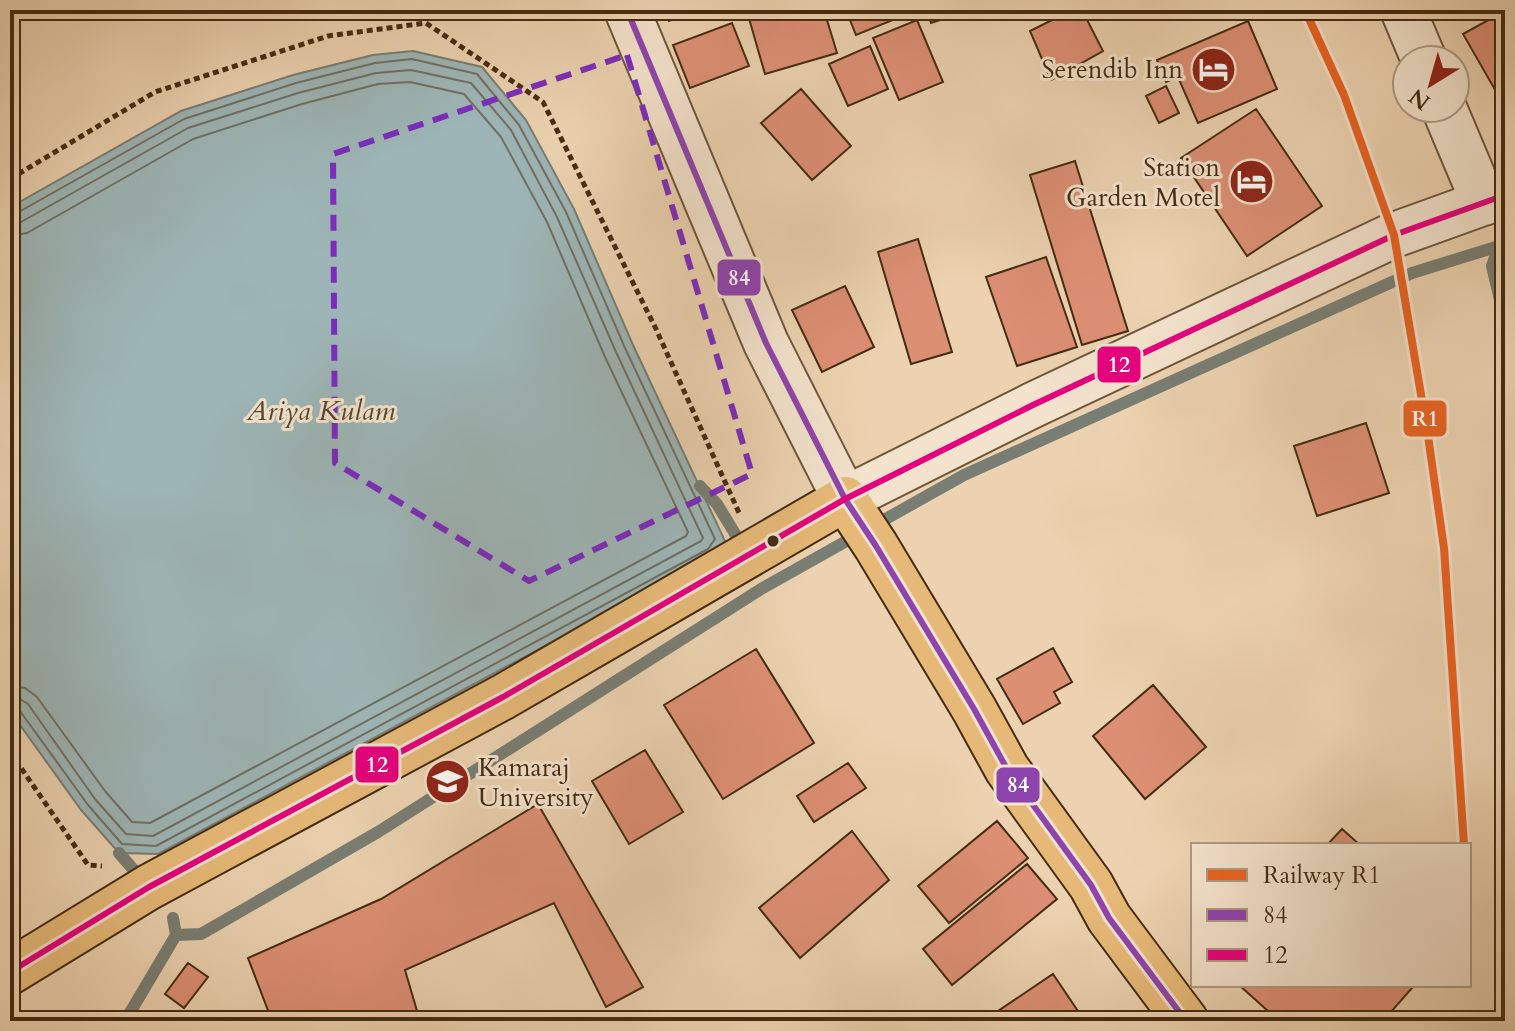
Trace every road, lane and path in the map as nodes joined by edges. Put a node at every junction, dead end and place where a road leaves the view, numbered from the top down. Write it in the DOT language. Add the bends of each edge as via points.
graph roads {
  1 [pos="627,10"];
  2 [pos="1403,10"];
  3 [pos="1417,44"];
  4 [pos="1453,124"];
  5 [pos="10,179"];
  6 [pos="1495,199"];
  7 [pos="860,521"];
  8 [pos="745,526"];
  9 [pos="10,752"];
  10 [pos="103,866"];
  11 [pos="10,972"];
  12 [pos="1186,1021"];
  1 -- 7 [label="street" via="766,343"];
  2 -- 3 [label="street"];
  4 -- 6 [label="street"];
  5 -- 8 [label="path" via="155,92 328,36 426,23 543,102 656,329"];
  6 -- 7 [label="street" via="1394,235 1033,405"];
  7 -- 11 [label="main road" via="661,607 166,878"];
  7 -- 12 [label="main road" via="1007,769"];
  9 -- 10 [label="path" via="88,865"];
}
